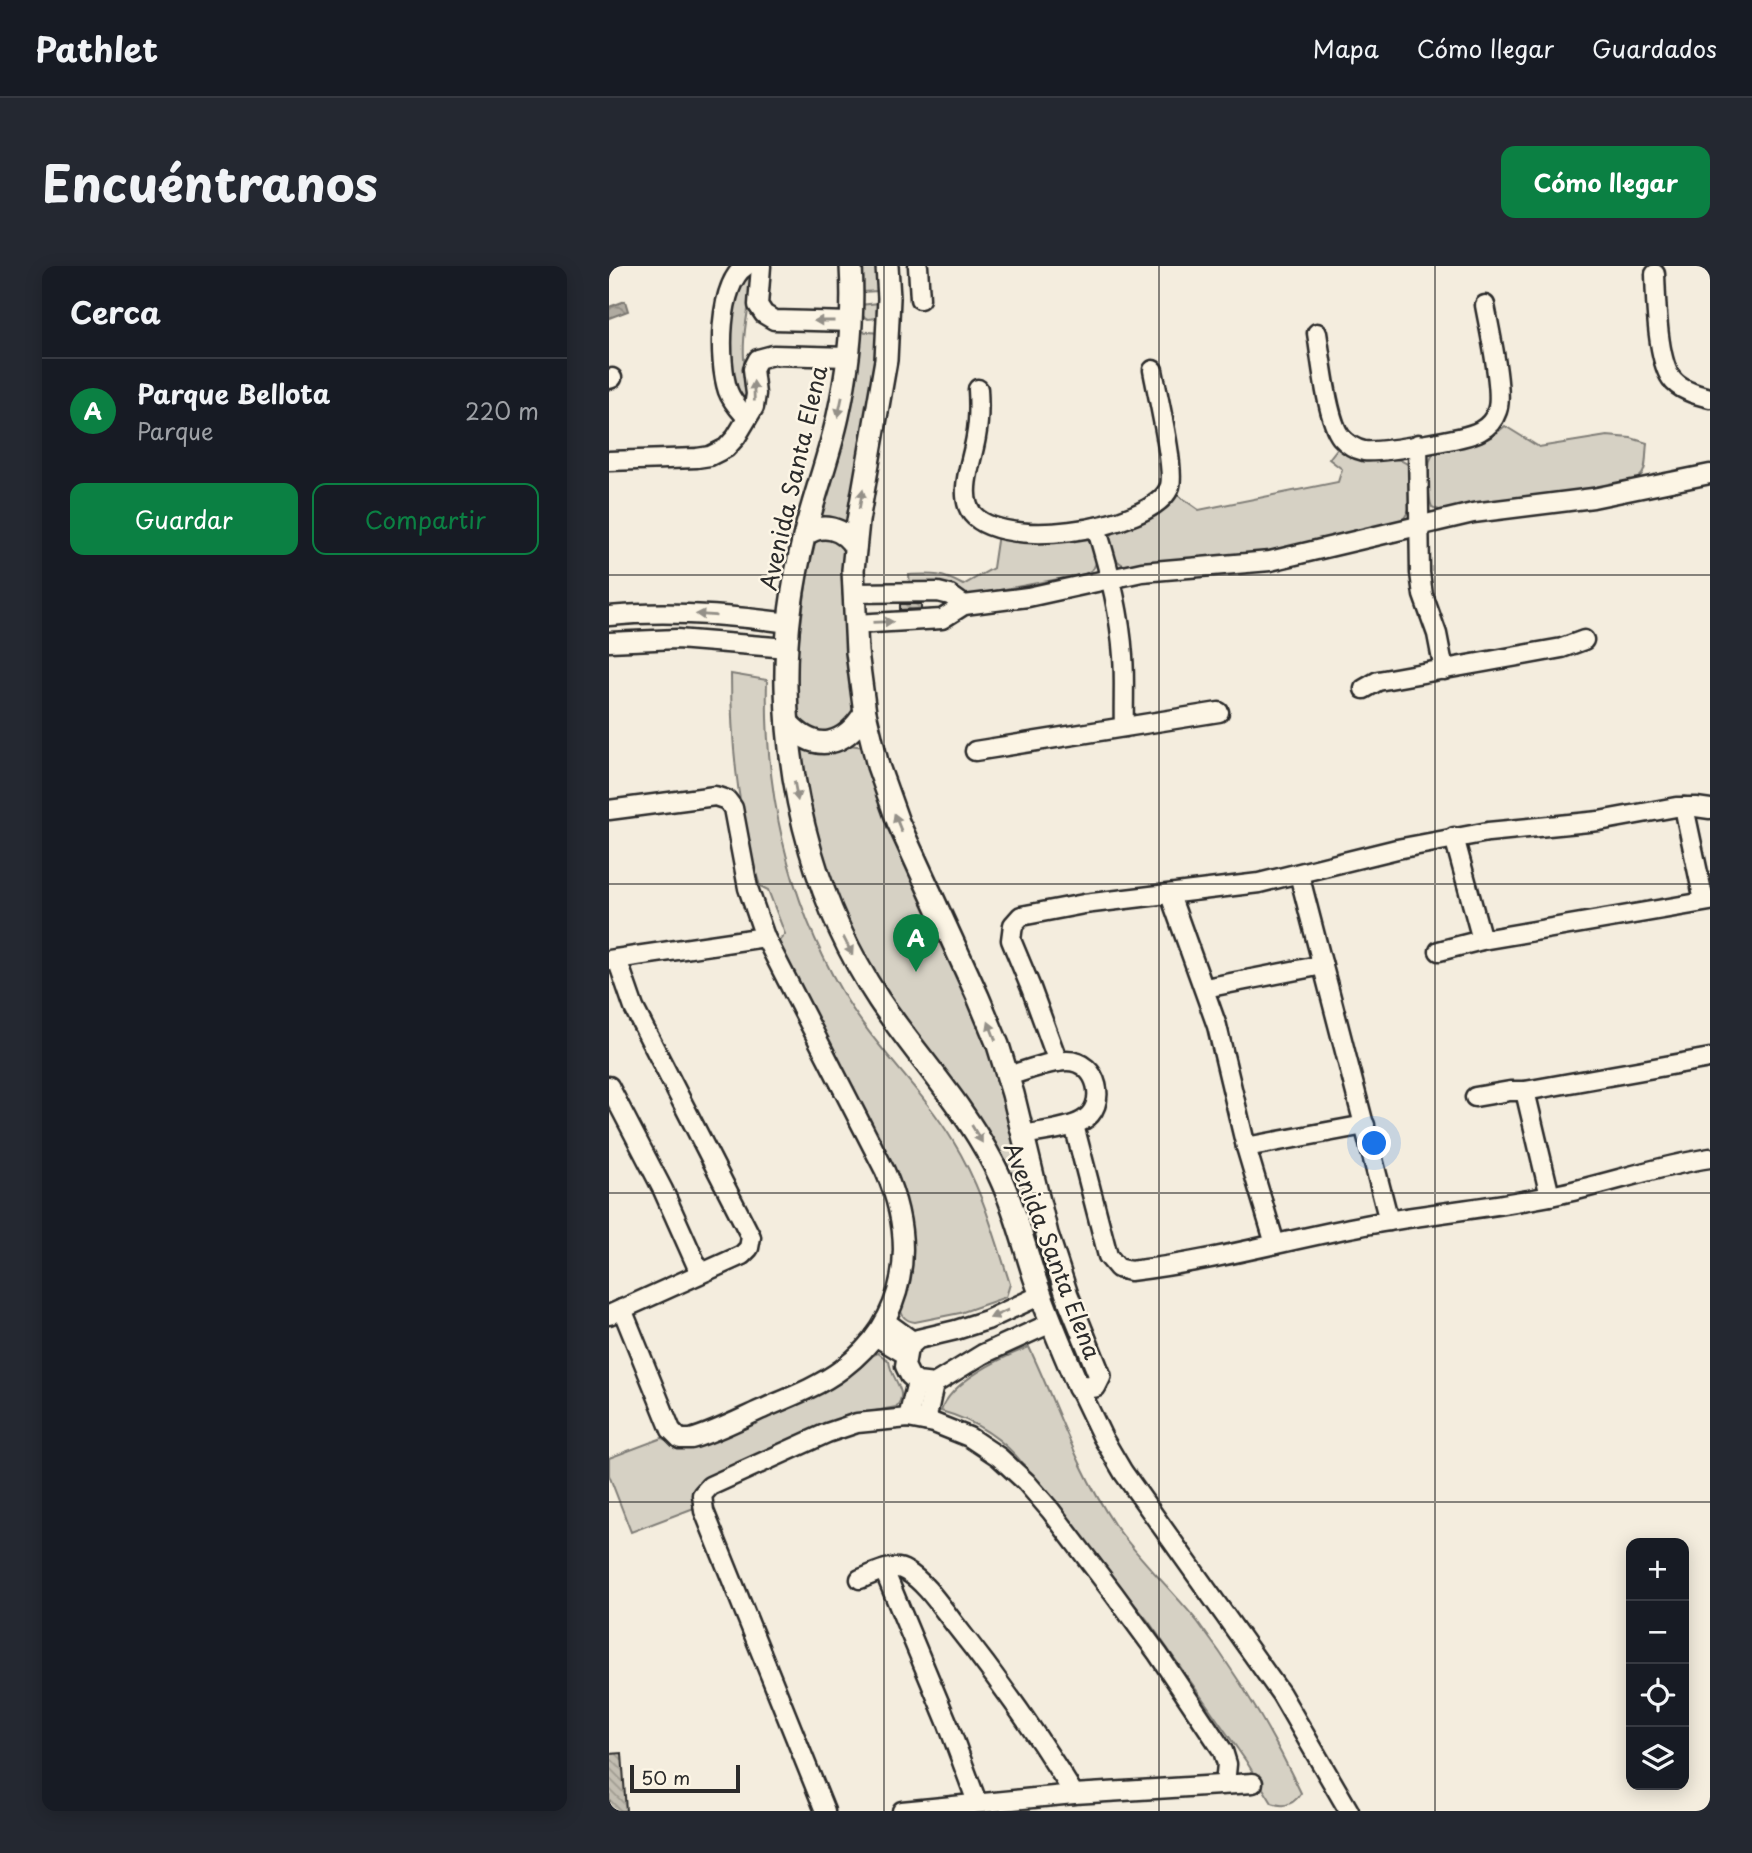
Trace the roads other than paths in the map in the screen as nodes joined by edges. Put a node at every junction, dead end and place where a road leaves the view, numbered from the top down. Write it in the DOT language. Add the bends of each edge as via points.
graph roads {
  1 [pos="747,266"];
  2 [pos="761,266"];
  3 [pos="851,266"];
  4 [pos="887,266"];
  5 [pos="918,266"];
  6 [pos="1655,274"];
  7 [pos="920,299"];
  8 [pos="1485,305"];
  9 [pos="888,320"];
  10 [pos="852,321"];
  11 [pos="1317,333"];
  12 [pos="849,357"];
  13 [pos="1153,369"];
  14 [pos="978,389"];
  15 [pos="1710,398"];
  16 [pos="747,418"];
  17 [pos="1418,444"];
  18 [pos="609,461"];
  19 [pos="1710,474"];
  20 [pos="1420,524"];
  21 [pos="1096,527"];
  22 [pos="805,535"];
  23 [pos="855,547"];
  24 [pos="1110,578"];
  25 [pos="853,593"];
  26 [pos="964,605"];
  27 [pos="609,616"];
  28 [pos="789,623"];
  29 [pos="855,624"];
  30 [pos="1584,640"];
  31 [pos="609,642"];
  32 [pos="787,648"];
  33 [pos="1444,670"];
  34 [pos="1364,689"];
  35 [pos="1219,712"];
  36 [pos="865,713"];
  37 [pos="788,723"];
  38 [pos="1124,727"];
  39 [pos="975,751"];
  40 [pos="1684,807"];
  41 [pos="1710,809"];
  42 [pos="609,810"];
  43 [pos="1454,837"];
  44 [pos="1299,874"];
  45 [pos="1170,895"];
  46 [pos="1707,901"];
  47 [pos="765,937"];
  48 [pos="1482,940"];
  49 [pos="1439,951"];
  50 [pos="613,960"];
  51 [pos="1323,965"];
  52 [pos="1205,989"];
  53 [pos="1710,1058"];
  54 [pos="1058,1062"];
  55 [pos="1008,1076"];
  56 [pos="609,1086"];
  57 [pos="1525,1091"];
  58 [pos="1475,1097"];
  59 [pos="1074,1125"];
  60 [pos="1365,1125"];
  61 [pos="1023,1135"];
  62 [pos="1246,1147"];
  63 [pos="1710,1158"];
  64 [pos="1549,1196"];
  65 [pos="1389,1221"];
  66 [pos="1275,1244"];
  67 [pos="700,1273"];
  68 [pos="1041,1295"];
  69 [pos="616,1312"];
  70 [pos="1051,1323"];
  71 [pos="880,1328"];
  72 [pos="909,1348"];
  73 [pos="926,1383"];
  74 [pos="1079,1388"];
  75 [pos="908,1418"];
  76 [pos="926,1421"];
  77 [pos="884,1570"];
  78 [pos="860,1579"];
  79 [pos="1253,1783"];
  80 [pos="1225,1784"];
  81 [pos="1074,1794"];
  82 [pos="977,1802"];
  83 [pos="825,1811"];
  84 [pos="902,1811"];
  85 [pos="1349,1811"];
  1 -- 16 [label="street" via="730,287 723,337 727,388"];
  10 -- 2 [label="street, one-way" via="768,318 758,304"];
  3 -- 10 [label="street, Avenida Santa Elena"];
  4 -- 9 [label="street, Avenida Santa Elena"];
  5 -- 7 [label="street"];
  6 -- 15 [label="street" via="1660,334 1671,377 1687,391"];
  8 -- 17 [label="street" via="1500,397 1496,415 1475,433"];
  9 -- 10 [label="street" via="869,326"];
  23 -- 9 [label="street, Avenida Santa Elena, one-way" via="883,384"];
  10 -- 12 [label="street, Avenida Santa Elena"];
  11 -- 17 [label="street" via="1333,421 1341,437 1370,452"];
  16 -- 12 [label="street, one-way" via="755,399 754,365 761,357"];
  12 -- 22 [label="street, Avenida Santa Elena, one-way" via="836,425"];
  13 -- 21 [label="street" via="1170,484 1165,495 1146,510"];
  14 -- 21 [label="street" via="979,416 967,486 972,513 987,525 1013,531 1045,533"];
  16 -- 18 [label="street" via="731,443 710,456"];
  17 -- 20 [label="street"];
  19 -- 20 [label="street" via="1593,498 1489,510"];
  20 -- 24 [label="street" via="1270,561"];
  20 -- 33 [label="street" via="1423,595"];
  21 -- 24 [label="street"];
  22 -- 23 [label="street" via="831,528"];
  22 -- 28 [label="street, Avenida Santa Elena"];
  23 -- 25 [label="street, Avenida Santa Elena"];
  24 -- 26 [label="street" via="1028,597"];
  24 -- 38 [label="street" via="1123,656"];
  25 -- 26 [label="street" via="938,592"];
  25 -- 29 [label="street, Avenida Santa Elena"];
  29 -- 26 [label="street, one-way" via="936,620"];
  28 -- 27 [label="street, one-way" via="696,614"];
  28 -- 32 [label="street, Avenida Santa Elena"];
  29 -- 36 [label="street, Avenida Santa Elena"];
  30 -- 33 [label="street" via="1562,649"];
  31 -- 32 [label="street" via="688,640"];
  32 -- 37 [label="street, Avenida Santa Elena"];
  33 -- 34 [label="street" via="1378,681"];
  35 -- 38 [label="street"];
  36 -- 37 [label="street" via="847,734 824,743 805,738"];
  55 -- 36 [label="street, Avenida Santa Elena, one-way" via="978,997 894,813"];
  37 -- 68 [label="street, Avenida Santa Elena, one-way" via="805,833 831,908 872,988 965,1114 993,1162"];
  38 -- 39 [label="street"];
  40 -- 41 [label="street"];
  40 -- 43 [label="street"];
  40 -- 46 [label="street"];
  42 -- 47 [label="street" via="715,796 727,800 733,808 748,888"];
  43 -- 44 [label="street"];
  43 -- 48 [label="street"];
  44 -- 45 [label="street"];
  44 -- 51 [label="street"];
  45 -- 52 [label="street"];
  45 -- 54 [label="street" via="1027,914 1013,925 1011,940"];
  46 -- 48 [label="street"];
  47 -- 50 [label="street"];
  47 -- 71 [label="street" via="898,1204 903,1254 898,1286"];
  48 -- 49 [label="street"];
  50 -- 67 [label="street" via="751,1237 742,1255"];
  51 -- 52 [label="street"];
  51 -- 60 [label="street"];
  52 -- 62 [label="street"];
  53 -- 57 [label="street"];
  54 -- 55 [label="street"];
  54 -- 59 [label="street" via="1080,1065 1091,1073 1098,1089 1092,1113"];
  55 -- 61 [label="street, Avenida Santa Elena"];
  56 -- 67 [label="street"];
  57 -- 58 [label="street"];
  57 -- 64 [label="street"];
  59 -- 61 [label="street"];
  59 -- 66 [label="street" via="1108,1256 1118,1268 1136,1271"];
  60 -- 62 [label="street"];
  60 -- 65 [label="street"];
  61 -- 74 [label="street, Avenida Santa Elena" via="1067,1296 1100,1376 1095,1386"];
  62 -- 66 [label="street"];
  63 -- 64 [label="street"];
  64 -- 65 [label="street"];
  65 -- 66 [label="street"];
  67 -- 69 [label="street"];
  68 -- 70 [label="street, Avenida Santa Elena"];
  68 -- 72 [label="street, one-way"];
  69 -- 71 [label="street" via="671,1430 686,1440 820,1383 842,1369"];
  70 -- 73 [label="street"];
  70 -- 74 [label="street, Avenida Santa Elena"];
  71 -- 72 [label="street"];
  72 -- 73 [label="street" via="907,1372"];
  73 -- 75 [label="street"];
  73 -- 76 [label="street"];
  74 -- 85 [label="street, Avenida Santa Elena" via="1123,1472 1281,1694"];
  75 -- 76 [label="street"];
  75 -- 83 [label="street" via="841,1427 710,1486 702,1495 704,1511"];
  76 -- 80 [label="street" via="985,1447 1038,1495 1195,1708 1226,1758"];
  77 -- 78 [label="street"];
  77 -- 81 [label="street" via="906,1571 932,1596 1022,1714"];
  77 -- 82 [label="street"];
  79 -- 80 [label="street"];
  80 -- 81 [label="street"];
  81 -- 82 [label="street"];
  82 -- 84 [label="street"];
}
